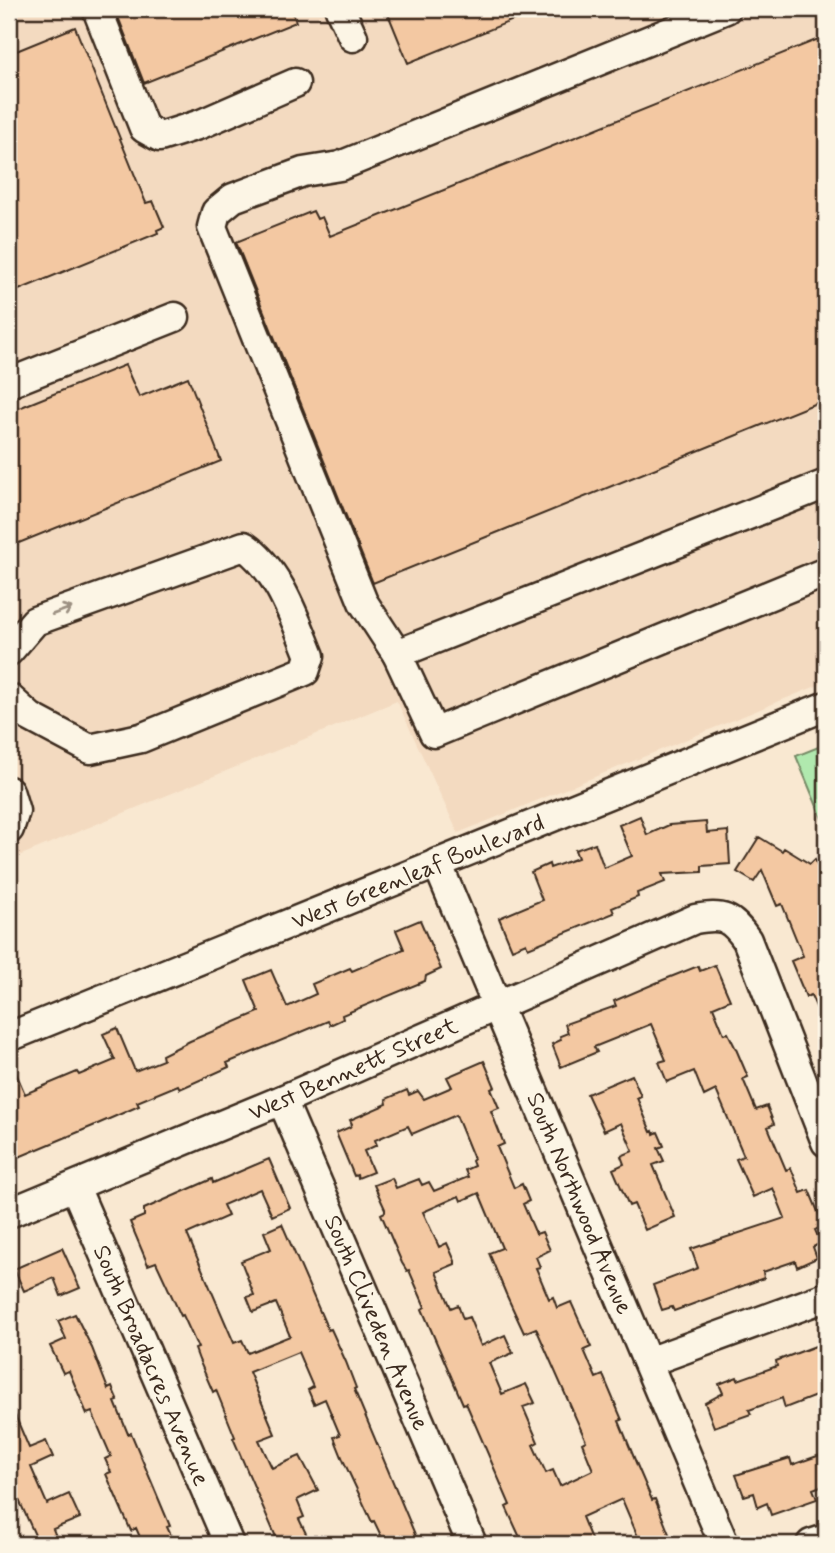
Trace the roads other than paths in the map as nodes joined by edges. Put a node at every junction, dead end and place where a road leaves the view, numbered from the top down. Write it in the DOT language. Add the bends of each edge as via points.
graph roads {
  1 [pos="97,9"];
  2 [pos="340,9"];
  3 [pos="726,9"];
  4 [pos="353,37"];
  5 [pos="295,83"];
  6 [pos="175,317"];
  7 [pos="9,383"];
  8 [pos="826,484"];
  9 [pos="826,572"];
  10 [pos="9,651"];
  11 [pos="397,654"];
  12 [pos="9,698"];
  13 [pos="826,706"];
  14 [pos="9,791"];
  15 [pos="9,829"];
  16 [pos="437,863"];
  17 [pos="496,1005"];
  18 [pos="9,1037"];
  19 [pos="282,1100"];
  20 [pos="826,1142"];
  21 [pos="75,1187"];
  22 [pos="9,1213"];
  23 [pos="826,1297"];
  24 [pos="648,1362"];
  25 [pos="826,1539"];
  26 [pos="229,1544"];
  27 [pos="472,1544"];
  28 [pos="724,1544"];
  29 [pos="811,1544"];
  1 -- 5 [label="street" via="144,128 160,137"];
  2 -- 4 [label="street"];
  3 -- 11 [label="street" via="340,166 303,172 233,198 216,212 212,227 363,602"];
  6 -- 7 [label="street"];
  8 -- 11 [label="street"];
  9 -- 11 [label="street" via="434,733"];
  10 -- 12 [label="street, one-way" via="35,621 244,546 257,555 286,597 310,656 305,671 141,738 90,749 30,717"];
  13 -- 16 [label="street, West Greenleaf Boulevard"];
  14 -- 15 [label="street" via="15,811"];
  16 -- 17 [label="street, South Northwood Avenue"];
  16 -- 18 [label="street, West Greenleaf Boulevard"];
  17 -- 19 [label="street, West Bennett Street"];
  17 -- 20 [label="street, West Bennett Street" via="695,919 714,915 735,922 747,940"];
  17 -- 24 [label="street, South Northwood Avenue"];
  19 -- 21 [label="street, West Bennett Street"];
  19 -- 27 [label="street, South Cliveden Avenue"];
  21 -- 22 [label="street, West Bennett Street"];
  21 -- 26 [label="street, South Broadacres Avenue"];
  23 -- 24 [label="street"];
  24 -- 28 [label="street, South Northwood Avenue"];
  25 -- 29 [label="street"];
}
